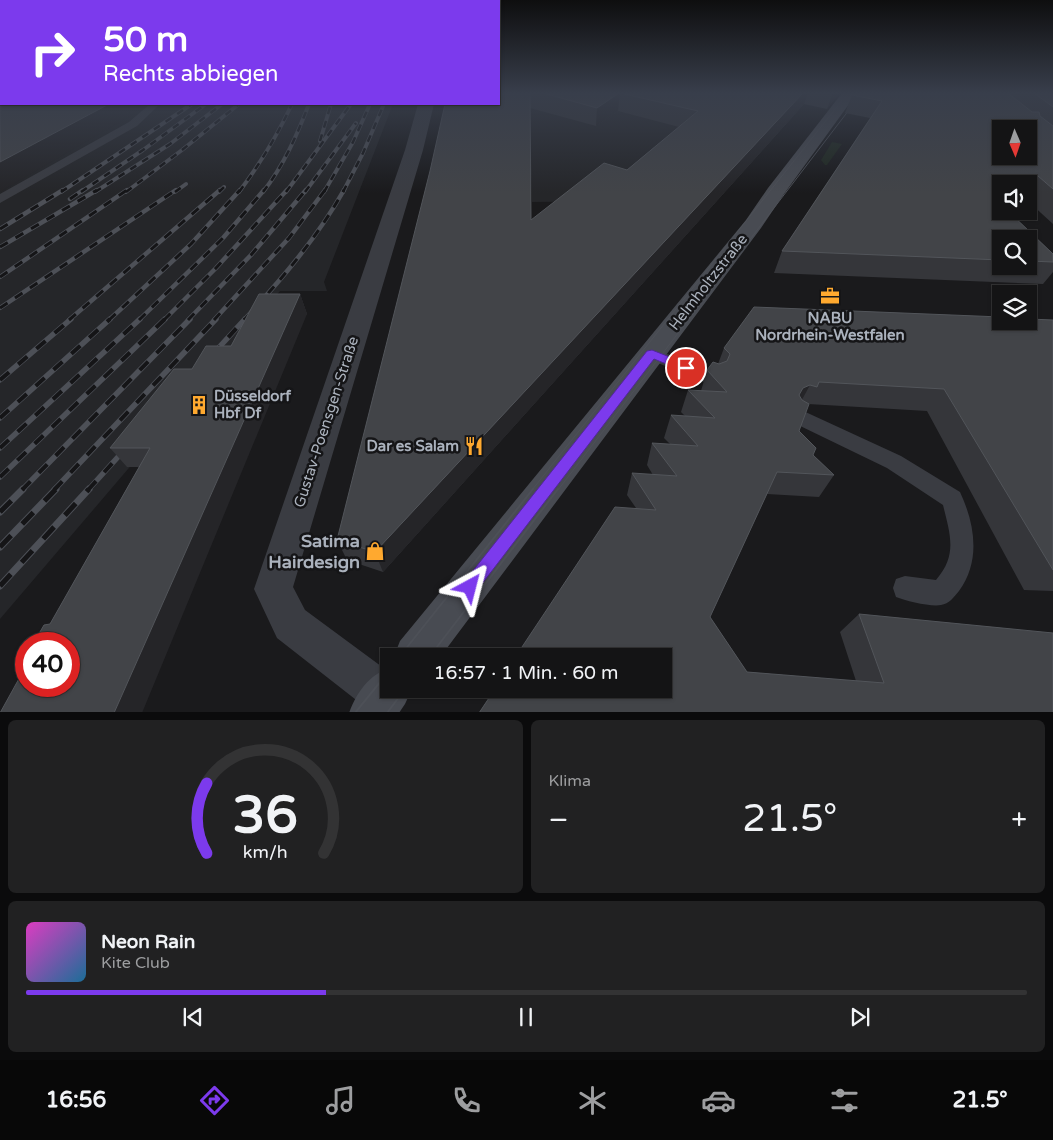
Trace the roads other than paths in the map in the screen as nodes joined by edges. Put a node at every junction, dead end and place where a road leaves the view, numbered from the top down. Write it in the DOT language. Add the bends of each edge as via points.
graph roads {
  1 [pos="129,126"];
  2 [pos="420,126"];
  3 [pos="825,126"];
  4 [pos="0,199"];
  5 [pos="652,354"];
  6 [pos="711,378"];
  7 [pos="799,417"];
  8 [pos="905,588"];
  9 [pos="421,648"];
  10 [pos="382,699"];
  1 -- 4 [label="lane"];
  2 -- 10 [label="street, Gustav-Poensgen-Straße" via="273,588 291,624"];
  3 -- 5 [label="street, Helmholtzstraße" via="754,224"];
  5 -- 6 [label="lane"];
  5 -- 9 [label="street, Helmholtzstraße"];
  7 -- 8 [label="lane" via="894,462 952,499 962,536 962,561 955,578 942,592"];
}
